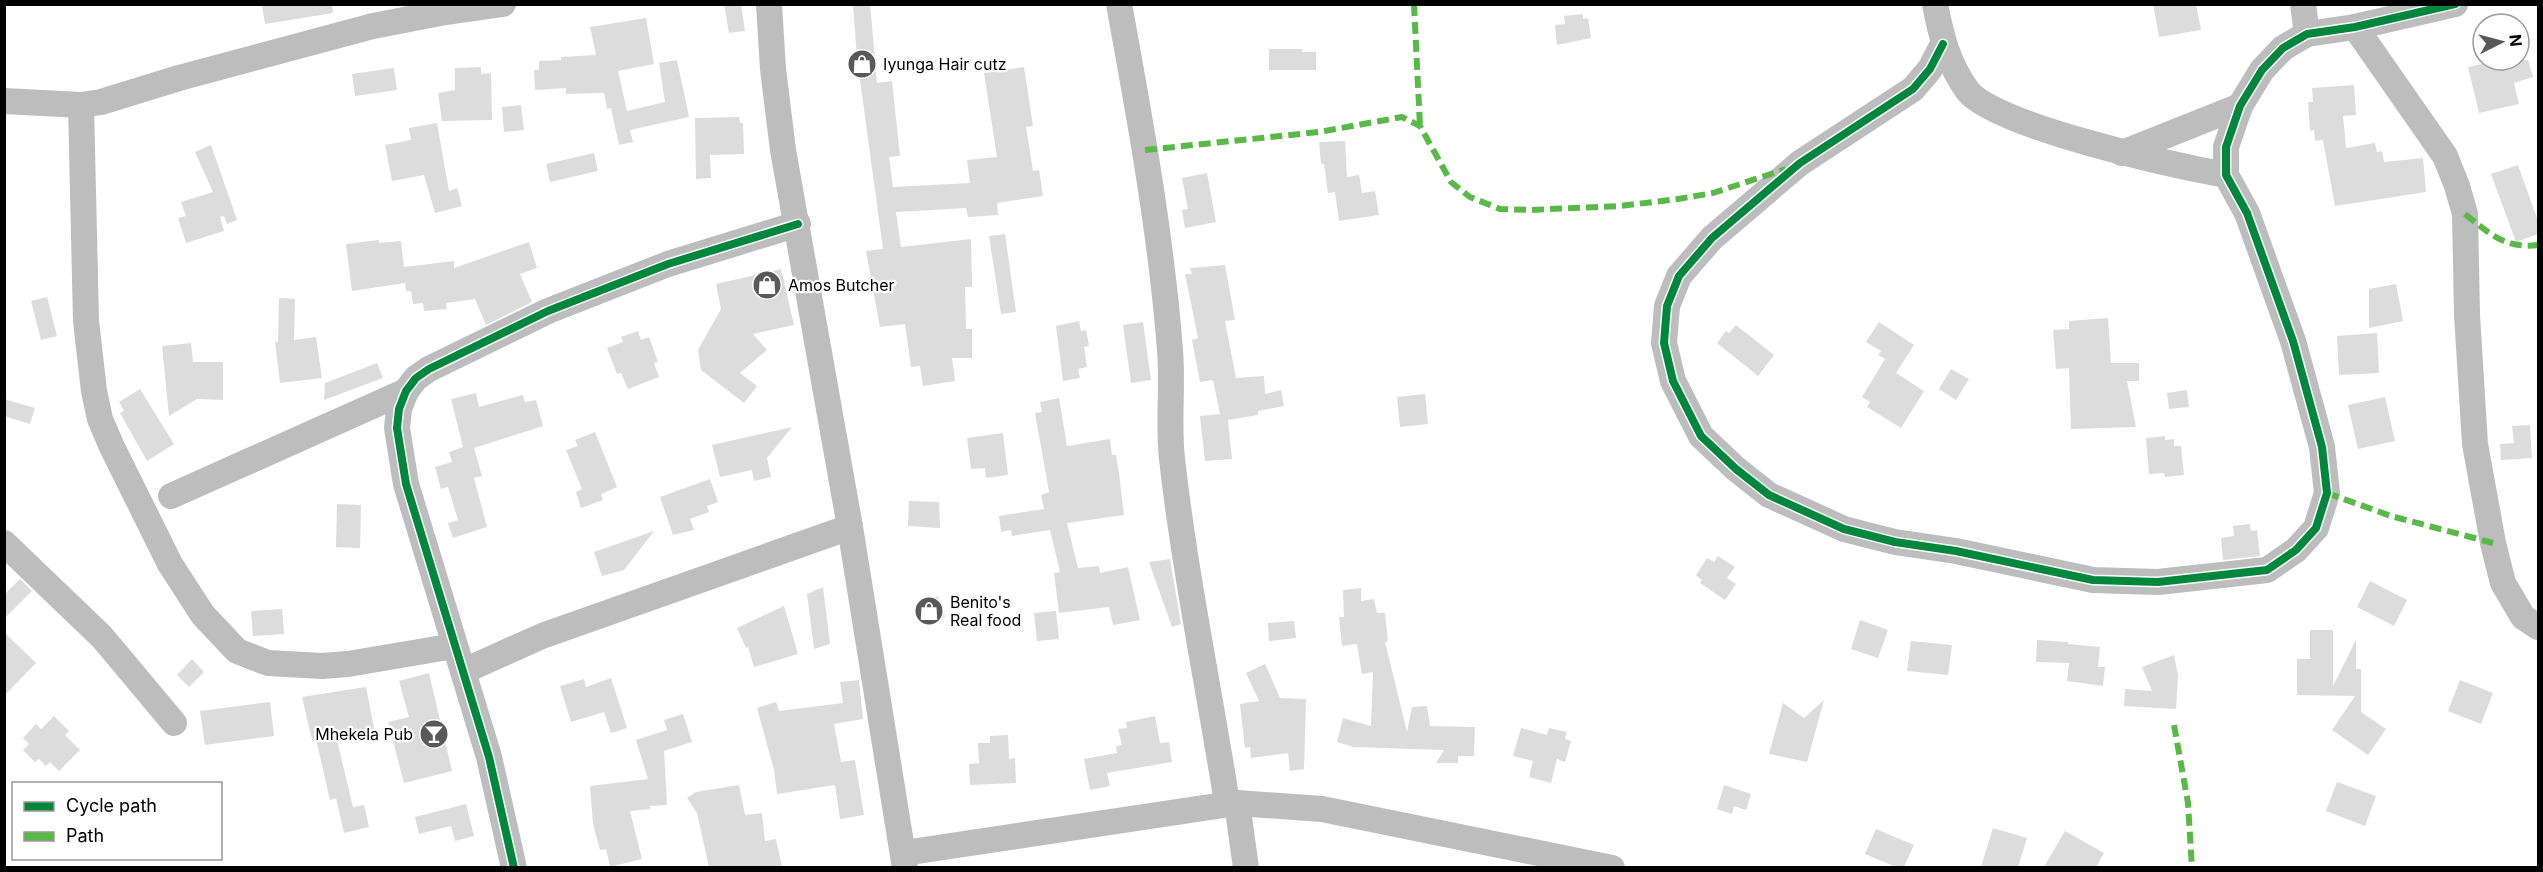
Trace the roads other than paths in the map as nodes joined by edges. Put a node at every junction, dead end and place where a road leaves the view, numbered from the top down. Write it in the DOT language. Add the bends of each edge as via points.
graph roads {
  1 [pos="503,4"];
  2 [pos="769,4"];
  3 [pos="1119,4"];
  4 [pos="1935,4"];
  5 [pos="2303,4"];
  6 [pos="2455,4"];
  7 [pos="2355,27"];
  8 [pos="2307,34"];
  9 [pos="1942,44"];
  10 [pos="4,101"];
  11 [pos="81,105"];
  12 [pos="2240,106"];
  13 [pos="2122,153"];
  14 [pos="2226,175"];
  15 [pos="798,224"];
  16 [pos="406,391"];
  17 [pos="171,496"];
  18 [pos="850,527"];
  19 [pos="4,543"];
  20 [pos="2538,627"];
  21 [pos="454,646"];
  22 [pos="464,671"];
  23 [pos="174,723"];
  24 [pos="1232,803"];
  25 [pos="905,860"];
  26 [pos="514,867"];
  27 [pos="1246,867"];
  28 [pos="1612,867"];
  1 -- 11 [label="street" via="373,26"];
  2 -- 15 [label="street" via="783,150"];
  3 -- 24 [label="street" via="1160,256 1170,352 1171,455 1184,558"];
  4 -- 9 [label="street"];
  5 -- 8 [label="street"];
  6 -- 7 [label="street"];
  7 -- 8 [label="street"];
  7 -- 20 [label="street" via="2445,156 2457,186 2465,214 2475,444 2493,543 2503,583 2523,617"];
  8 -- 12 [label="street" via="2283,48 2262,70"];
  9 -- 13 [label="street" via="1968,91 1991,109"];
  9 -- 14 [label="street" via="1930,69 1913,89 1800,164 1712,238 1679,276 1667,306 1664,343 1673,381 1701,436 1769,495 1854,532 2093,580 2158,582 2267,570 2296,550 2316,528 2327,493 2322,447 2264,257 2247,213"];
  10 -- 11 [label="street"];
  11 -- 21 [label="street" via="86,321 98,409 111,445 170,564 203,615 237,651 268,663 348,664"];
  12 -- 13 [label="street"];
  12 -- 14 [label="street" via="2226,147"];
  13 -- 14 [label="street"];
  15 -- 16 [label="street" via="668,264 548,311 429,369"];
  15 -- 18 [label="street"];
  16 -- 17 [label="street"];
  16 -- 21 [label="street" via="397,428 406,484"];
  18 -- 22 [label="street" via="543,636"];
  18 -- 25 [label="street"];
  19 -- 23 [label="street" via="102,637"];
  21 -- 22 [label="street"];
  22 -- 26 [label="street"];
  24 -- 25 [label="street"];
  24 -- 27 [label="street"];
  24 -- 28 [label="street" via="1322,809"];
}
